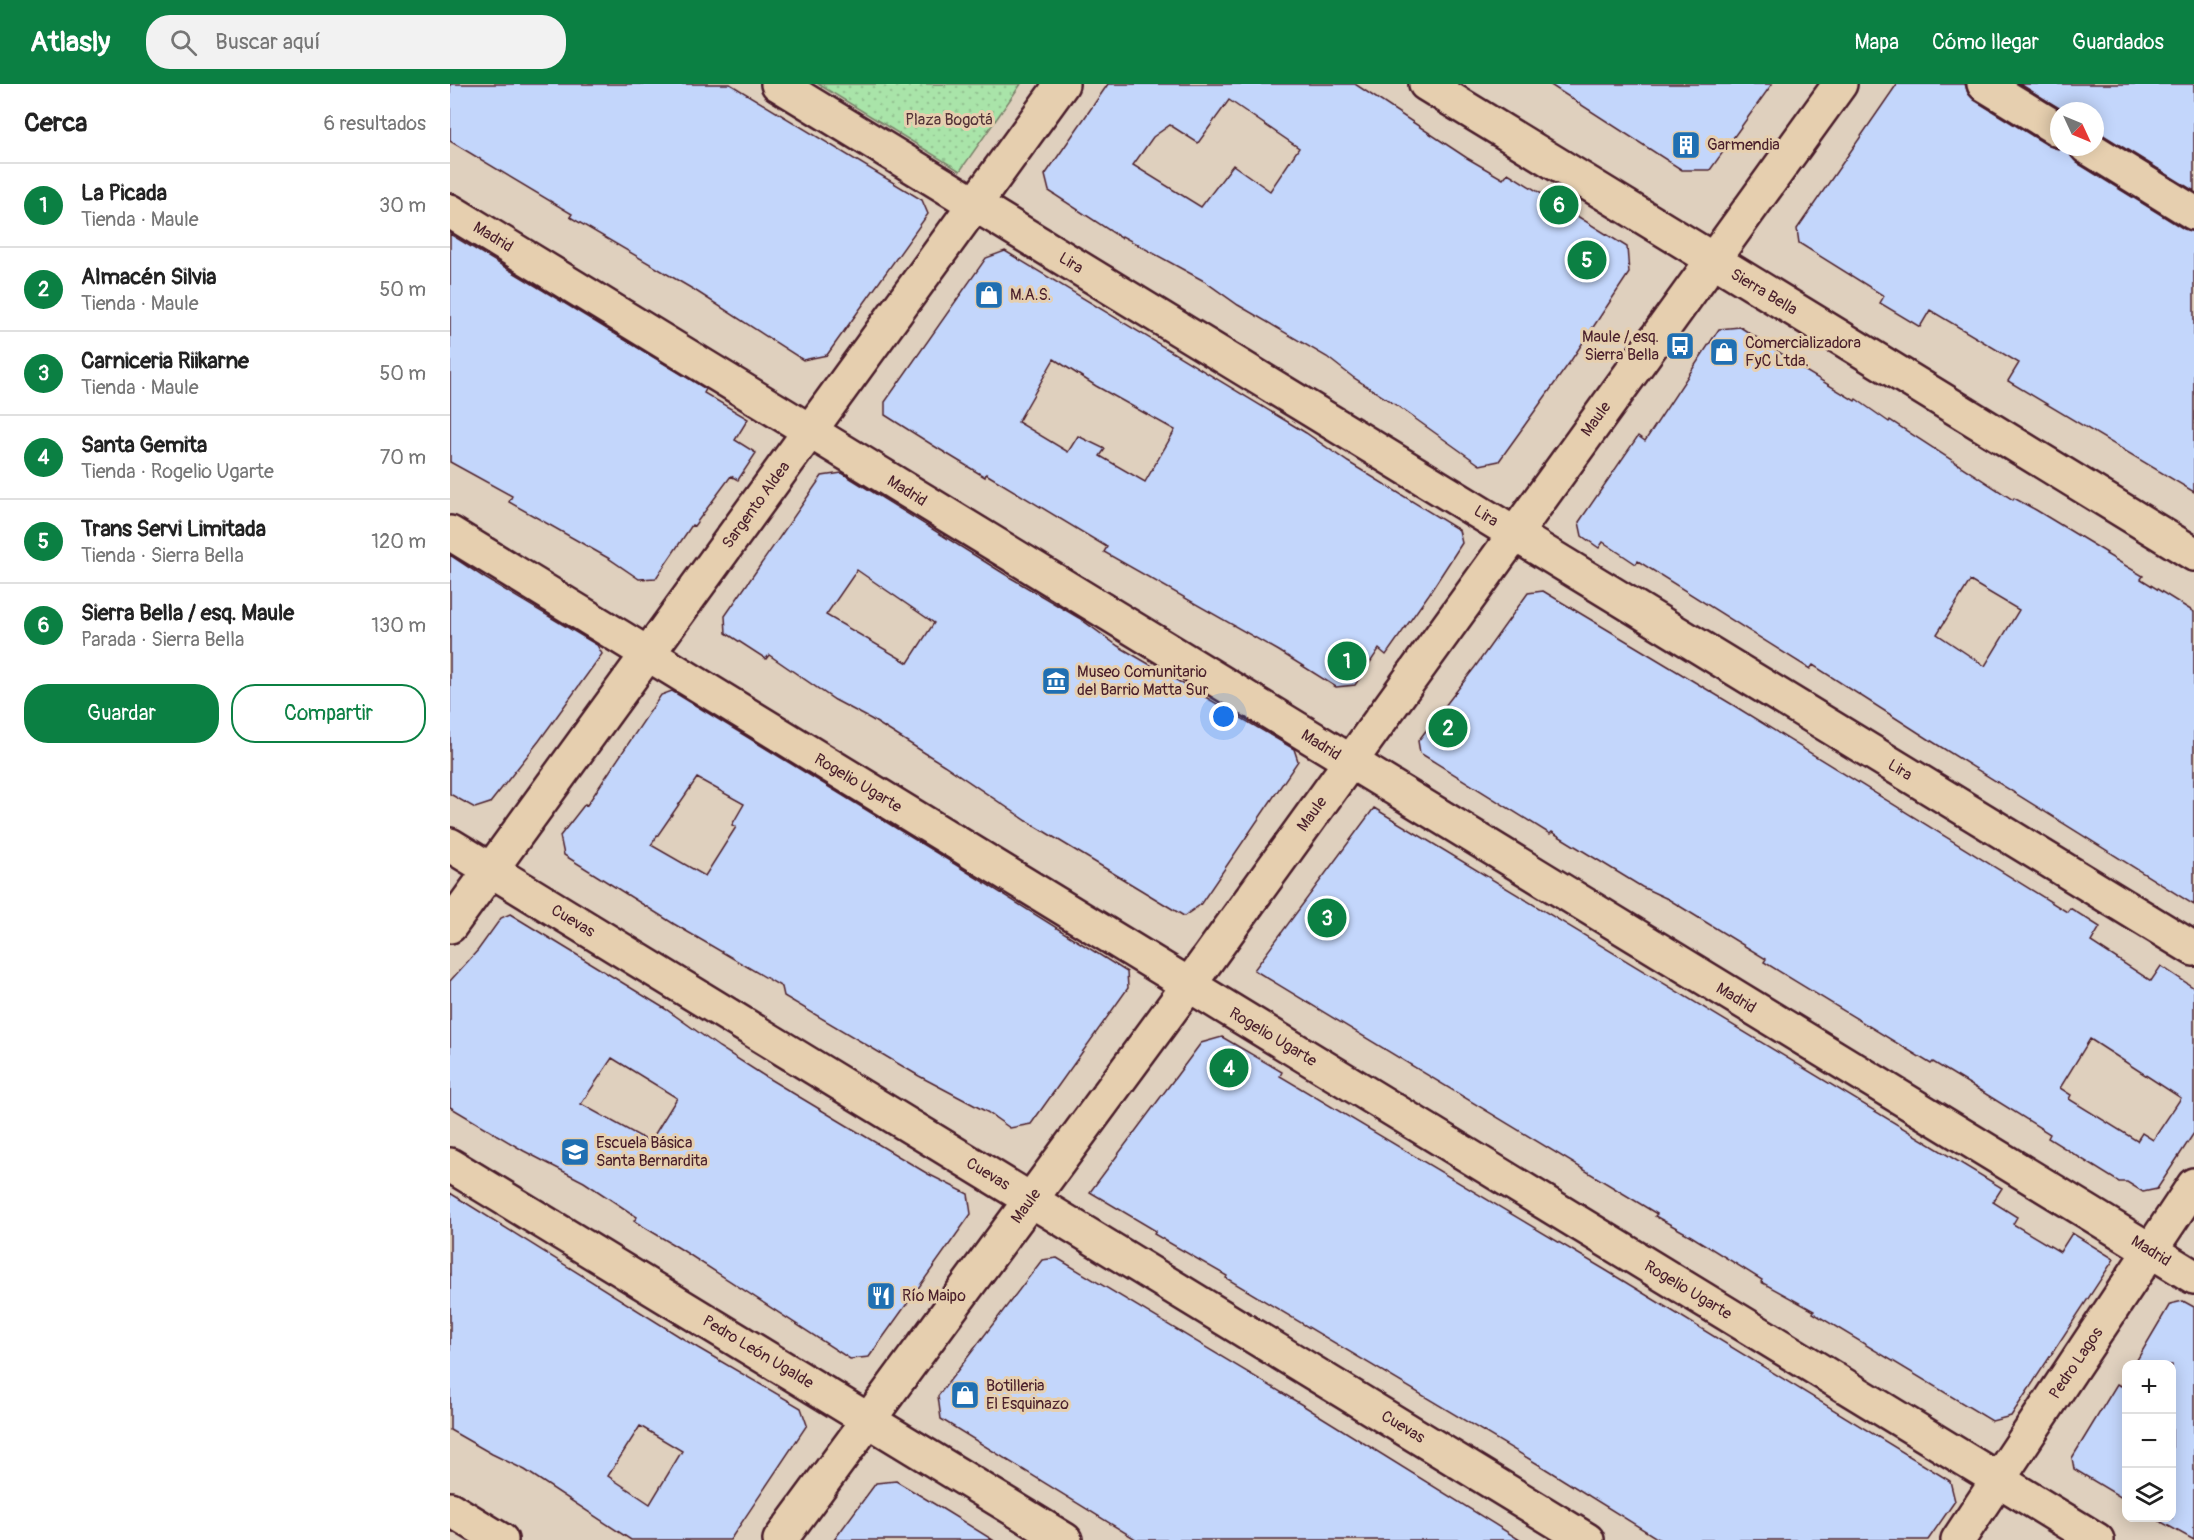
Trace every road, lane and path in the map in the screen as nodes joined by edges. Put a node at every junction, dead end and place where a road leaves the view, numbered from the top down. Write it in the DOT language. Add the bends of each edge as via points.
graph roads {
  1 [pos="778,84"];
  2 [pos="1062,84"];
  3 [pos="1426,84"];
  4 [pos="1840,84"];
  5 [pos="1984,84"];
  6 [pos="2050,124"];
  7 [pos="2102,156"];
  8 [pos="974,204"];
  9 [pos="450,211"];
  10 [pos="2194,213"];
  11 [pos="1712,260"];
  12 [pos="810,431"];
  13 [pos="450,533"];
  14 [pos="1514,534"];
  15 [pos="2194,554"];
  16 [pos="648,654"];
  17 [pos="1350,762"];
  18 [pos="450,845"];
  19 [pos="491,870"];
  20 [pos="450,926"];
  21 [pos="2194,949"];
  22 [pos="1189,985"];
  23 [pos="450,1164"];
  24 [pos="2194,1185"];
  25 [pos="1030,1200"];
  26 [pos="2151,1250"];
  27 [pos="2194,1277"];
  28 [pos="868,1420"];
  29 [pos="1998,1479"];
  30 [pos="450,1509"];
  31 [pos="501,1540"];
  32 [pos="780,1540"];
  33 [pos="1065,1540"];
  34 [pos="1587,1540"];
  35 [pos="1958,1540"];
  36 [pos="2097,1540"];
  1 -- 8 [label="street, Lira"];
  2 -- 8 [label="street, Sargento Aldea"];
  3 -- 11 [label="street, Sierra Bella"];
  4 -- 11 [label="street, Maule"];
  5 -- 6 [label="street"];
  7 -- 10 [label="street"];
  8 -- 12 [label="street, Sargento Aldea"];
  8 -- 14 [label="street, Lira"];
  9 -- 12 [label="street, Madrid"];
  11 -- 14 [label="street, Maule"];
  11 -- 15 [label="street, Sierra Bella"];
  12 -- 16 [label="street, Sargento Aldea"];
  12 -- 17 [label="street, Madrid"];
  13 -- 16 [label="street, Rogelio Ugarte"];
  14 -- 17 [label="street, Maule"];
  14 -- 21 [label="street, Lira"];
  16 -- 19 [label="street, Sargento Aldea"];
  16 -- 22 [label="street, Rogelio Ugarte"];
  17 -- 22 [label="street, Maule"];
  17 -- 26 [label="street, Madrid"];
  18 -- 19 [label="street, Cuevas"];
  19 -- 20 [label="street, Sargento Aldea"];
  19 -- 25 [label="street, Cuevas"];
  22 -- 25 [label="street, Maule"];
  22 -- 29 [label="street, Rogelio Ugarte"];
  23 -- 28 [label="street, Pedro León Ugalde"];
  24 -- 26 [label="street, Pedro Lagos"];
  25 -- 28 [label="street, Maule"];
  25 -- 34 [label="street, Cuevas"];
  26 -- 27 [label="street, Madrid"];
  26 -- 29 [label="street, Pedro Lagos"];
  28 -- 32 [label="street, Maule"];
  28 -- 33 [label="street, Pedro León Ugalde"];
  29 -- 35 [label="street, Pedro Lagos"];
  29 -- 36 [label="street, Rogelio Ugarte"];
  30 -- 31 [label="street"];
}
